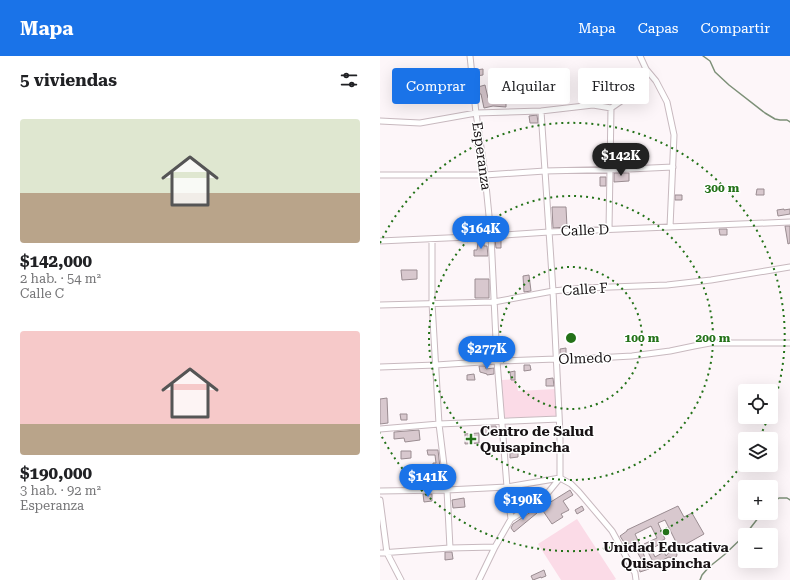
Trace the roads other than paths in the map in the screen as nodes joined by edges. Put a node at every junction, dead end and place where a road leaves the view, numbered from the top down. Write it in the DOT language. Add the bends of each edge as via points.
graph roads {
  1 [pos="470,56"];
  2 [pos="640,56"];
  3 [pos="646,68"];
  4 [pos="649,73"];
  5 [pos="618,104"];
  6 [pos="612,108"];
  7 [pos="541,111"];
  8 [pos="476,113"];
  9 [pos="380,121"];
  10 [pos="673,167"];
  11 [pos="610,169"];
  12 [pos="545,172"];
  13 [pos="380,175"];
  14 [pos="485,175"];
  15 [pos="790,222"];
  16 [pos="670,227"];
  17 [pos="609,229"];
  18 [pos="549,232"];
  19 [pos="490,236"];
  20 [pos="432,239"];
  21 [pos="380,241"];
  22 [pos="790,267"];
  23 [pos="553,291"];
  24 [pos="494,302"];
  25 [pos="432,303"];
  26 [pos="380,305"];
  27 [pos="790,343"];
  28 [pos="556,359"];
  29 [pos="497,361"];
  30 [pos="436,365"];
  31 [pos="380,366"];
  32 [pos="559,419"];
  33 [pos="502,421"];
  34 [pos="439,424"];
  35 [pos="380,429"];
  36 [pos="560,478"];
  37 [pos="507,487"];
  38 [pos="447,490"];
  39 [pos="380,491"];
  40 [pos="380,500"];
  41 [pos="511,519"];
  42 [pos="495,547"];
  43 [pos="450,548"];
  44 [pos="380,553"];
  45 [pos="387,553"];
  46 [pos="401,580"];
  47 [pos="479,580"];
  48 [pos="636,580"];
  1 -- 8 [label="street, Esperanza"];
  2 -- 3 [label="street"];
  4 -- 10 [label="street" via="667,102 674,135"];
  5 -- 6 [label="street"];
  6 -- 7 [label="street" via="593,105"];
  6 -- 11 [label="street"];
  7 -- 8 [label="street"];
  7 -- 12 [label="street"];
  8 -- 9 [label="street" via="420,123"];
  8 -- 14 [label="street, Esperanza"];
  10 -- 11 [label="street"];
  10 -- 16 [label="street"];
  11 -- 12 [label="street"];
  11 -- 17 [label="street"];
  12 -- 14 [label="street"];
  12 -- 18 [label="street"];
  13 -- 14 [label="street"];
  14 -- 19 [label="street, Esperanza"];
  15 -- 16 [label="street, Calle D"];
  16 -- 17 [label="street, Calle D"];
  17 -- 18 [label="street, Calle D"];
  18 -- 19 [label="street, Calle D"];
  18 -- 23 [label="street"];
  19 -- 20 [label="street, Calle D"];
  19 -- 24 [label="street, Esperanza"];
  20 -- 21 [label="street, Calle D"];
  20 -- 25 [label="street"];
  22 -- 23 [label="street, Calle F" via="667,285"];
  23 -- 24 [label="street, Calle F"];
  23 -- 28 [label="street"];
  24 -- 25 [label="street, Calle F"];
  24 -- 29 [label="street, Esperanza"];
  25 -- 26 [label="street, Calle F"];
  25 -- 30 [label="street"];
  27 -- 28 [label="street, Olmedo" via="710,344 632,356"];
  28 -- 29 [label="street, Olmedo"];
  28 -- 32 [label="street"];
  29 -- 30 [label="street, Olmedo"];
  29 -- 33 [label="street, Esperanza"];
  30 -- 31 [label="street, Olmedo"];
  30 -- 34 [label="street"];
  32 -- 33 [label="street"];
  32 -- 36 [label="street"];
  33 -- 34 [label="street"];
  33 -- 37 [label="street, Esperanza"];
  34 -- 35 [label="street"];
  34 -- 38 [label="street"];
  36 -- 37 [label="street"];
  36 -- 41 [label="street" via="542,500"];
  36 -- 48 [label="street" via="579,492 612,531 635,573"];
  37 -- 38 [label="street"];
  37 -- 41 [label="street, Esperanza"];
  38 -- 39 [label="street"];
  38 -- 43 [label="street"];
  40 -- 45 [label="street"];
  41 -- 42 [label="street"];
  42 -- 43 [label="street"];
  42 -- 47 [label="street"];
  43 -- 45 [label="street"];
  44 -- 45 [label="street"];
  45 -- 46 [label="street"];
}
